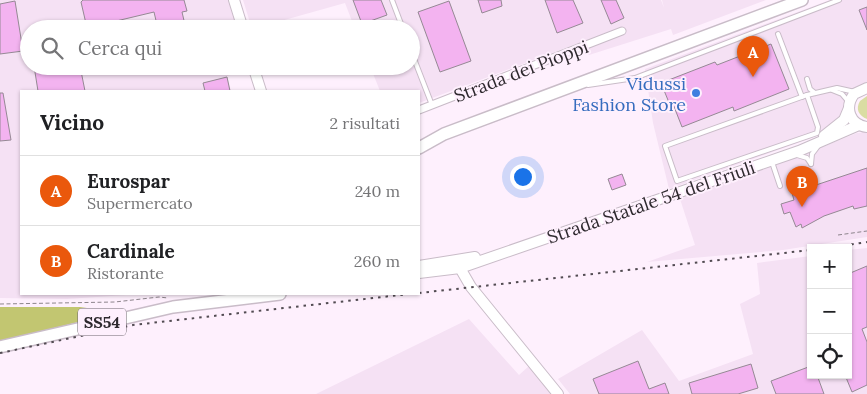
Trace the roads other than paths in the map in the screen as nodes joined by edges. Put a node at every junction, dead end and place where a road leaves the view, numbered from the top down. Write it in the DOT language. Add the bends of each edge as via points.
graph roads {
  1 [pos="234,0"];
  2 [pos="392,0"];
  3 [pos="802,0"];
  4 [pos="839,0"];
  5 [pos="240,20"];
  6 [pos="400,20"];
  7 [pos="622,31"];
  8 [pos="778,34"];
  9 [pos="420,74"];
  10 [pos="256,75"];
  11 [pos="807,79"];
  12 [pos="568,88"];
  13 [pos="827,89"];
  14 [pos="863,89"];
  15 [pos="261,90"];
  16 [pos="815,93"];
  17 [pos="807,96"];
  18 [pos="802,97"];
  19 [pos="432,105"];
  20 [pos="849,106"];
  21 [pos="420,110"];
  22 [pos="863,126"];
  23 [pos="824,141"];
  24 [pos="420,147"];
  25 [pos="799,151"];
  26 [pos="786,155"];
  27 [pos="772,160"];
  28 [pos="780,186"];
  29 [pos="503,252"];
  30 [pos="441,264"];
  31 [pos="420,266"];
  32 [pos="460,268"];
  33 [pos="420,273"];
  34 [pos="420,278"];
  35 [pos="469,284"];
  36 [pos="264,295"];
  37 [pos="0,347"];
  38 [pos="558,394"];
  1 -- 5 [label="street"];
  2 -- 6 [label="lane"];
  3 -- 12 [label="main road"];
  4 -- 12 [label="lane" via="635,78"];
  7 -- 19 [label="street, Strada dei Pioppi"];
  8 -- 18 [label="lane"];
  9 -- 19 [label="lane"];
  10 -- 15 [label="street"];
  11 -- 16 [label="lane"];
  12 -- 24 [label="main road" via="444,134"];
  13 -- 14 [label="lane"];
  13 -- 16 [label="lane"];
  13 -- 20 [label="lane" via="842,94"];
  14 -- 20 [label="street, Strada Statale 54 del Friuli" via="852,97"];
  16 -- 17 [label="lane"];
  17 -- 18 [label="lane"];
  17 -- 18 [label="lane" via="818,127 816,132 677,181 665,146"];
  19 -- 21 [label="street, Strada dei Pioppi"];
  20 -- 22 [label="street, Strada Statale 54 del Friuli" via="850,116"];
  20 -- 25 [label="street, Strada Statale 54 del Friuli" via="841,123"];
  22 -- 23 [label="street, Strada Statale 54 del Friuli"];
  23 -- 25 [label="street, Strada Statale 54 del Friuli"];
  23 -- 26 [label="lane" via="815,149 811,164 803,156"];
  25 -- 26 [label="street, Strada Statale 54 del Friuli"];
  26 -- 27 [label="street, Strada Statale 54 del Friuli"];
  27 -- 28 [label="lane"];
  27 -- 29 [label="street, Strada Statale 54 del Friuli"];
  29 -- 30 [label="street, Strada Statale 54 del Friuli"];
  29 -- 32 [label="street, Strada Statale 54 del Friuli"];
  29 -- 35 [label="street, Strada Statale 54 del Friuli" via="474,266"];
  30 -- 31 [label="street, Strada Statale 54 del Friuli"];
  30 -- 32 [label="street"];
  32 -- 33 [label="street, Strada Statale 54 del Friuli"];
  32 -- 35 [label="street"];
  34 -- 35 [label="street" via="449,275"];
  35 -- 38 [label="street"];
  36 -- 37 [label="main road, SS54" via="173,307"];
}
